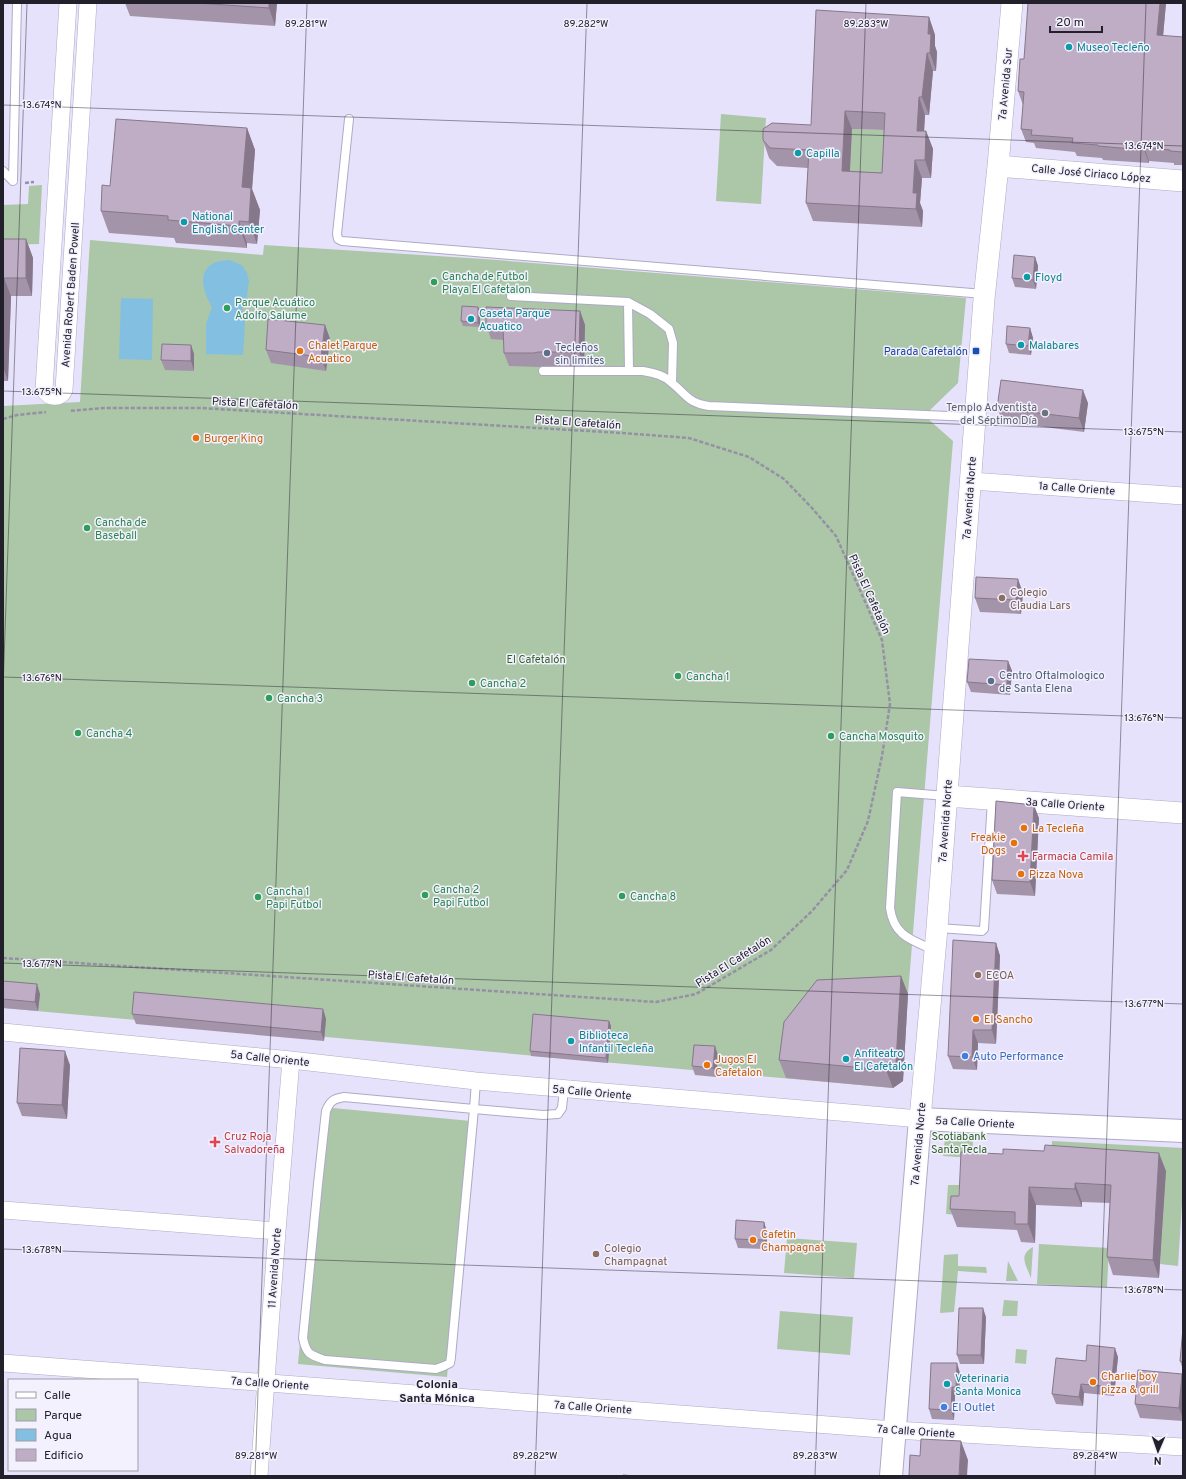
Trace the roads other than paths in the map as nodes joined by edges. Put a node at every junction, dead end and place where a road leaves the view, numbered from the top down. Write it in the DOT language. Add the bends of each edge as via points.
graph roads {
  1 [pos="17,3"];
  2 [pos="68,3"];
  3 [pos="88,3"];
  4 [pos="1012,3"];
  5 [pos="349,119"];
  6 [pos="60,137"];
  7 [pos="80,138"];
  8 [pos="998,166"];
  9 [pos="3,171"];
  10 [pos="1183,181"];
  11 [pos="984,294"];
  12 [pos="511,296"];
  13 [pos="628,302"];
  14 [pos="544,371"];
  15 [pos="628,371"];
  16 [pos="672,382"];
  17 [pos="975,417"];
  18 [pos="971,481"];
  19 [pos="1183,496"];
  20 [pos="947,796"];
  21 [pos="992,799"];
  22 [pos="1183,813"];
  23 [pos="937,928"];
  24 [pos="934,951"];
  25 [pos="3,1032"];
  26 [pos="291,1060"];
  27 [pos="476,1081"];
  28 [pos="564,1089"];
  29 [pos="474,1109"];
  30 [pos="920,1119"];
  31 [pos="1183,1131"];
  32 [pos="3,1210"];
  33 [pos="277,1231"];
  34 [pos="3,1363"];
  35 [pos="266,1383"];
  36 [pos="895,1430"];
  37 [pos="1183,1447"];
  38 [pos="259,1476"];
  39 [pos="891,1476"];
  1 -- 9 [label="lane" via="13,181"];
  2 -- 6 [label="street, Avenida Robert Baden Powell"];
  3 -- 7 [label="street, Avenida Robert Baden Powell"];
  4 -- 8 [label="street, 7a Avenida Sur"];
  5 -- 11 [label="lane" via="337,234 338,239 342,241"];
  6 -- 7 [label="street"];
  6 -- 7 [label="street, Avenida Robert Baden Powell" via="44,389 46,393 57,397 64,390"];
  8 -- 10 [label="street, Calle José Ciriaco López"];
  8 -- 11 [label="street, 7a Avenida Norte"];
  11 -- 17 [label="street, 7a Avenida Norte"];
  12 -- 13 [label="lane"];
  13 -- 15 [label="lane"];
  13 -- 16 [label="lane" via="650,314 669,329 673,343"];
  14 -- 15 [label="lane"];
  15 -- 16 [label="lane" via="658,374"];
  16 -- 17 [label="lane" via="689,399 709,406"];
  17 -- 18 [label="street, 7a Avenida Norte"];
  18 -- 19 [label="street, 1a Calle Oriente"];
  18 -- 20 [label="street, 7a Avenida Norte"];
  20 -- 21 [label="street, 3a Calle Oriente"];
  20 -- 23 [label="street, 7a Avenida Norte"];
  20 -- 24 [label="lane" via="897,792 891,915 904,936"];
  21 -- 22 [label="street, 3a Calle Oriente"];
  21 -- 23 [label="lane" via="984,929"];
  23 -- 24 [label="street, 7a Avenida Norte"];
  24 -- 30 [label="street, 7a Avenida Norte"];
  25 -- 26 [label="street, 5a Calle Oriente"];
  26 -- 27 [label="street, 5a Calle Oriente"];
  26 -- 33 [label="street, 11 Avenida Norte"];
  27 -- 28 [label="street, 5a Calle Oriente"];
  27 -- 29 [label="lane"];
  28 -- 29 [label="lane" via="562,1108 558,1114"];
  28 -- 30 [label="street, 5a Calle Oriente"];
  29 -- 29 [label="lane" via="450,1363 436,1369 324,1360 312,1356 306,1349 304,1338 318,1184 329,1103 344,1097"];
  30 -- 31 [label="main road, 5a Calle Oriente"];
  30 -- 36 [label="main road, 7a Avenida Norte"];
  32 -- 33 [label="street"];
  33 -- 35 [label="street, 11 Avenida Norte"];
  34 -- 35 [label="street, 7a Calle Oriente"];
  35 -- 36 [label="street, 7a Calle Oriente"];
  35 -- 38 [label="street, 11 Avenida Norte"];
  36 -- 37 [label="street, 7a Calle Oriente"];
  36 -- 39 [label="main road, 7a Avenida Norte"];
}
